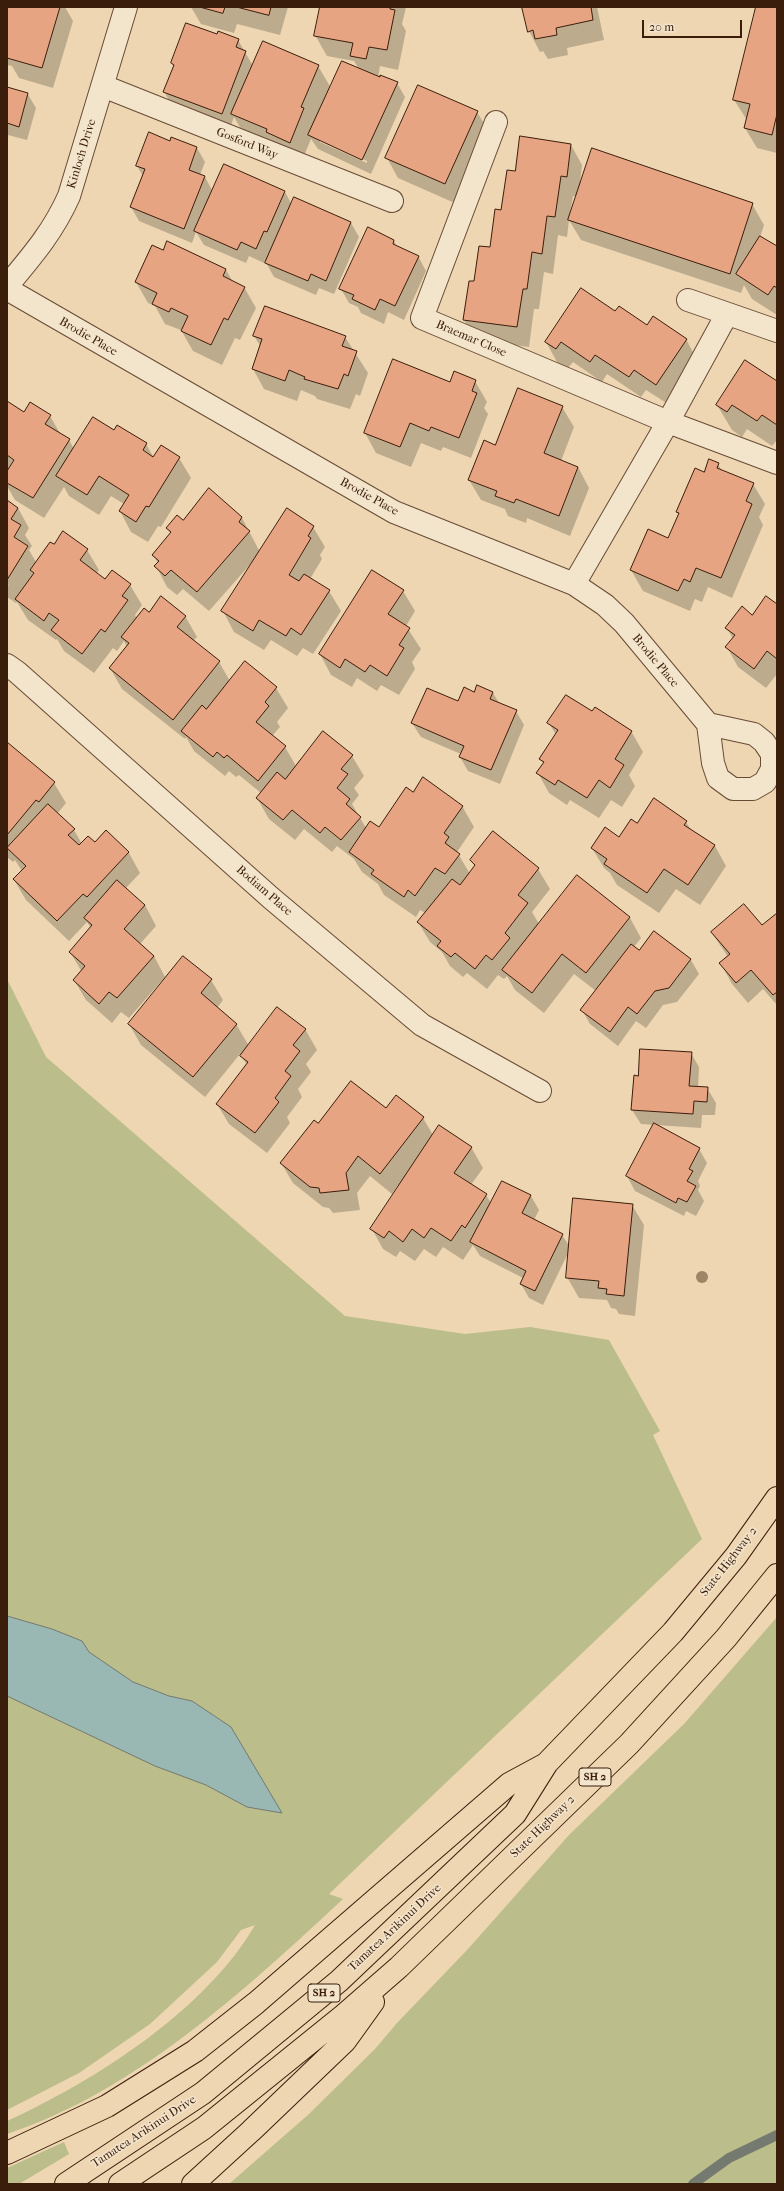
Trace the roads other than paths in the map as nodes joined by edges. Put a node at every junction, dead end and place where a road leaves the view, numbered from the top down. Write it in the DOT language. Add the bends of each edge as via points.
graph roads {
  1 [pos="126,7"];
  2 [pos="103,86"];
  3 [pos="496,122"];
  4 [pos="392,201"];
  5 [pos="7,288"];
  6 [pos="688,300"];
  7 [pos="727,314"];
  8 [pos="777,331"];
  9 [pos="668,422"];
  10 [pos="777,463"];
  11 [pos="574,584"];
  12 [pos="7,665"];
  13 [pos="708,724"];
  14 [pos="540,1091"];
  15 [pos="777,1498"];
  16 [pos="777,1575"];
  17 [pos="547,1763"];
  18 [pos="399,1967"];
  19 [pos="7,2153"];
  20 [pos="66,2184"];
  21 [pos="120,2184"];
  22 [pos="193,2184"];
  1 -- 2 [label="street, Kinloch Drive"];
  2 -- 4 [label="street, Gosford Way"];
  2 -- 5 [label="street, Kinloch Drive" via="69,196 57,222 40,248"];
  3 -- 9 [label="street, Braemar Close" via="422,318"];
  5 -- 11 [label="street, Brodie Place" via="394,512"];
  6 -- 7 [label="street"];
  7 -- 8 [label="street"];
  7 -- 9 [label="street"];
  9 -- 10 [label="street, Braemar Close"];
  9 -- 11 [label="street"];
  11 -- 13 [label="street, Brodie Place" via="605,605 624,623"];
  12 -- 14 [label="street, Bodiam Place" via="18,672 271,898 422,1025"];
  15 -- 17 [label="highway, State Highway 2 / SH 2" via="736,1556 673,1632"];
  16 -- 18 [label="highway, State Highway 2 / SH 2" via="726,1638 629,1744"];
  17 -- 19 [label="highway" via="509,1784 256,2003 195,2051 107,2106"];
  17 -- 20 [label="highway, Tamatea Arikinui Drive / SH 2" via="515,1814 339,1981 203,2093"];
  18 -- 21 [label="highway, SH 2" via="204,2128"];
  18 -- 22 [label="highway" via="345,2041"];
}
